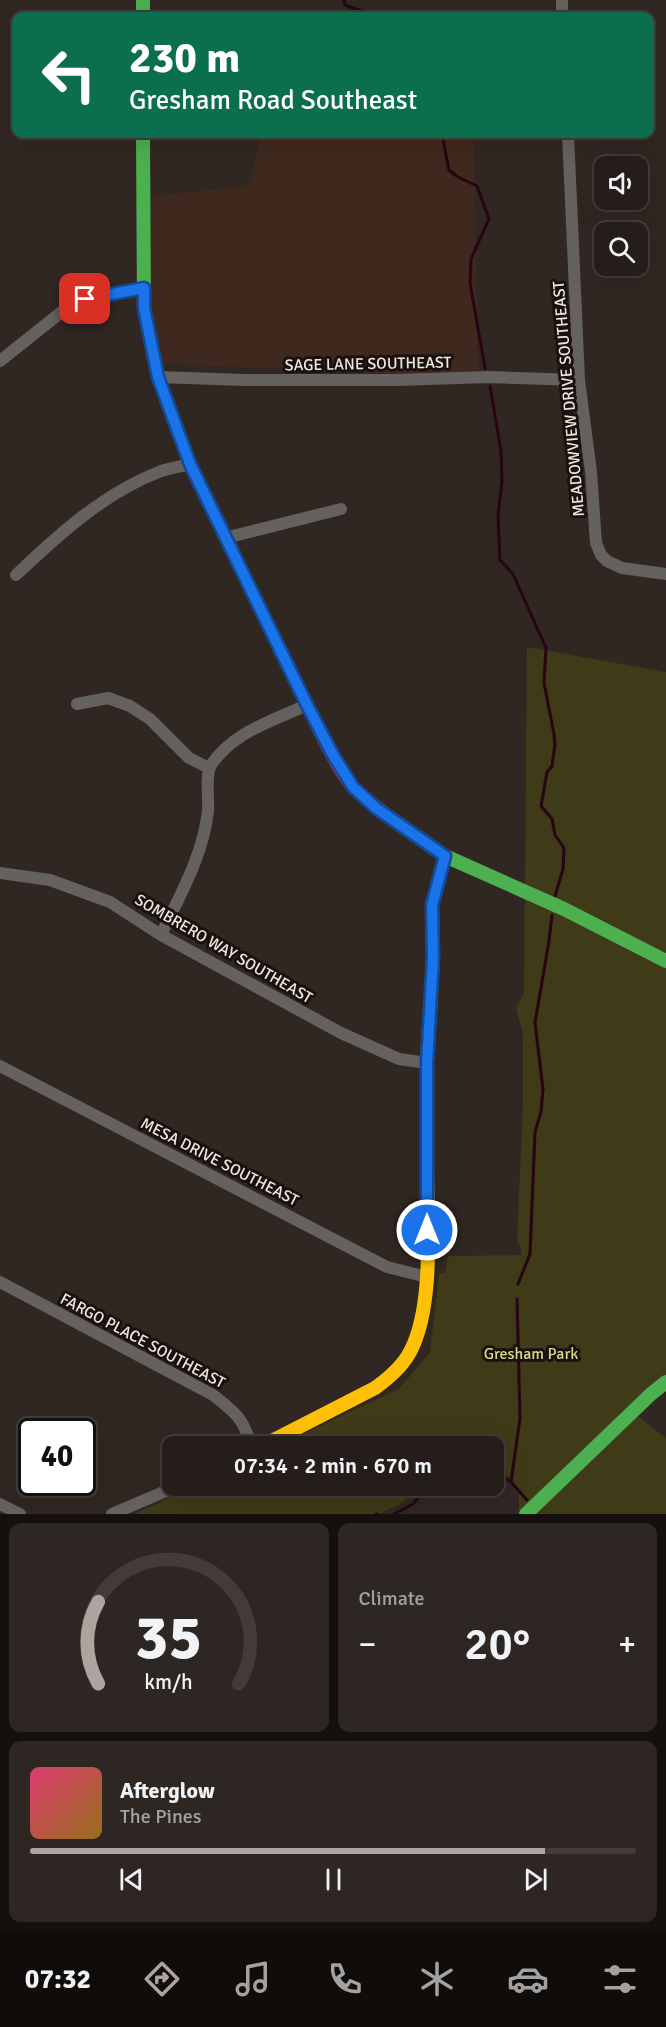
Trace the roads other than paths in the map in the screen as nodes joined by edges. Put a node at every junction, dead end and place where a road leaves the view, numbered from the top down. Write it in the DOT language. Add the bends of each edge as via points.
graph roads {
  1 [pos="143,138"];
  2 [pos="568,138"];
  3 [pos="144,288"];
  4 [pos="0,361"];
  5 [pos="158,377"];
  6 [pos="579,380"];
  7 [pos="190,464"];
  8 [pos="340,509"];
  9 [pos="225,538"];
  10 [pos="666,574"];
  11 [pos="16,575"];
  12 [pos="77,704"];
  13 [pos="307,705"];
  14 [pos="209,768"];
  15 [pos="445,856"];
  16 [pos="0,873"];
  17 [pos="161,935"];
  18 [pos="666,961"];
  19 [pos="427,1063"];
  20 [pos="0,1066"];
  21 [pos="427,1277"];
  22 [pos="0,1282"];
  23 [pos="666,1382"];
  24 [pos="248,1436"];
  25 [pos="281,1436"];
  26 [pos="162,1493"];
  27 [pos="0,1504"];
  28 [pos="20,1514"];
  29 [pos="112,1514"];
  30 [pos="526,1514"];
  1 -- 3 [label="street"];
  2 -- 6 [label="street, MEADOWVIEW DRIVE SOUTHEAST"];
  3 -- 4 [label="street" via="85,299 64,310"];
  3 -- 5 [label="street" via="144,308"];
  5 -- 6 [label="street, SAGE LANE SOUTHEAST"];
  5 -- 7 [label="street"];
  6 -- 10 [label="street, MEADOWVIEW DRIVE SOUTHEAST" via="596,543 601,555 622,568"];
  7 -- 9 [label="street"];
  7 -- 11 [label="street" via="160,471 117,493 54,539"];
  8 -- 9 [label="street"];
  9 -- 13 [label="street"];
  12 -- 14 [label="street" via="108,698 130,706 150,719 189,758"];
  13 -- 14 [label="street" via="243,733"];
  13 -- 15 [label="street" via="353,787"];
  14 -- 17 [label="street" via="208,809 197,858"];
  15 -- 18 [label="street" via="564,909"];
  15 -- 19 [label="street" via="432,905"];
  16 -- 17 [label="street, SOMBRERO WAY SOUTHEAST" via="50,880 110,902"];
  17 -- 19 [label="street, SOMBRERO WAY SOUTHEAST" via="341,1034 399,1059"];
  19 -- 21 [label="street"];
  20 -- 21 [label="street, MESA DRIVE SOUTHEAST" via="387,1267"];
  21 -- 25 [label="street" via="418,1333 404,1364 375,1388"];
  22 -- 24 [label="street, FARGO PLACE SOUTHEAST" via="213,1395 231,1408"];
  23 -- 30 [label="street"];
  26 -- 29 [label="street"];
  27 -- 28 [label="street"];
}
